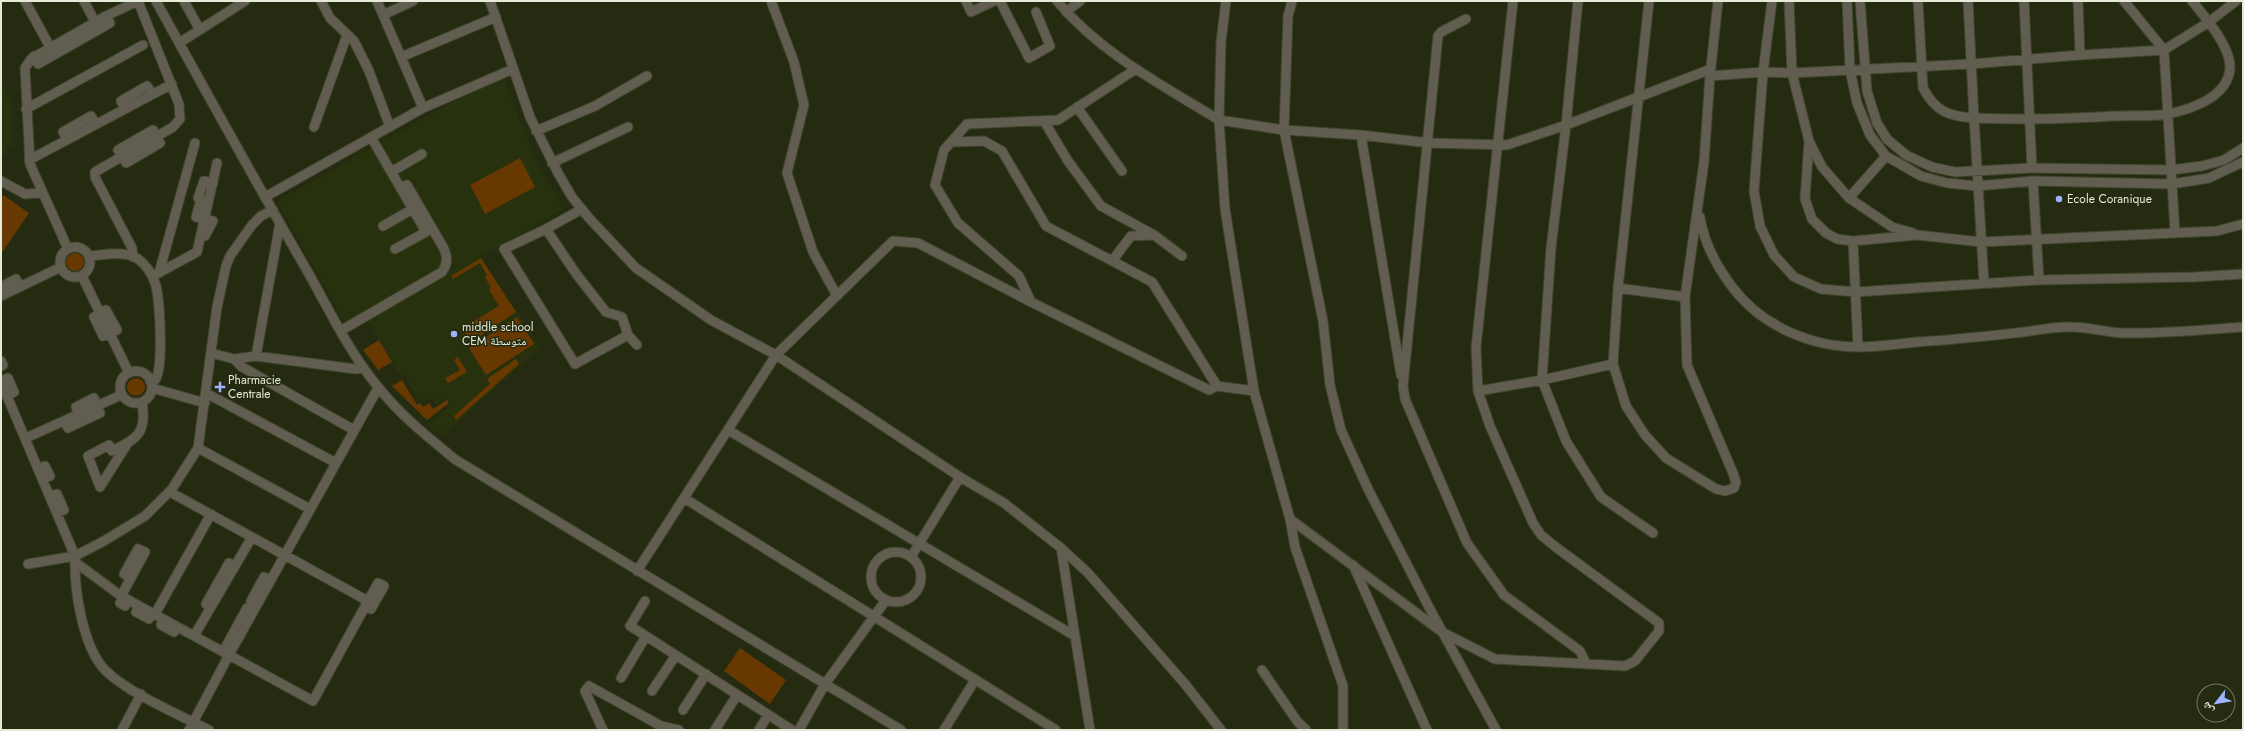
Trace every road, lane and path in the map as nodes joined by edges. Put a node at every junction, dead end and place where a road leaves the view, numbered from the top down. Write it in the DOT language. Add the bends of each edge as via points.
graph roads {
  1 [pos="25,1"];
  2 [pos="84,1"];
  3 [pos="138,1"];
  4 [pos="156,1"];
  5 [pos="184,1"];
  6 [pos="245,1"];
  7 [pos="321,1"];
  8 [pos="377,1"];
  9 [pos="413,1"];
  10 [pos="490,1"];
  11 [pos="771,1"];
  12 [pos="966,1"];
  13 [pos="994,1"];
  14 [pos="1000,1"];
  15 [pos="1057,1"];
  16 [pos="1080,1"];
  17 [pos="1226,1"];
  18 [pos="1292,1"];
  19 [pos="1513,1"];
  20 [pos="1578,1"];
  21 [pos="1648,1"];
  22 [pos="1718,1"];
  23 [pos="1772,1"];
  24 [pos="1789,1"];
  25 [pos="1847,1"];
  26 [pos="1860,1"];
  27 [pos="1918,1"];
  28 [pos="1968,1"];
  29 [pos="2024,1"];
  30 [pos="2078,1"];
  31 [pos="2124,1"];
  32 [pos="2192,1"];
  33 [pos="2236,1"];
  34 [pos="234,4"];
  35 [pos="1036,12"];
  36 [pos="1066,12"];
  37 [pos="106,16"];
  38 [pos="383,16"];
  39 [pos="496,17"];
  40 [pos="1466,19"];
  41 [pos="95,22"];
  42 [pos="2209,22"];
  43 [pos="200,30"];
  44 [pos="347,35"];
  45 [pos="179,43"];
  46 [pos="143,45"];
  47 [pos="50,47"];
  48 [pos="2164,50"];
  49 [pos="2080,55"];
  50 [pos="34,56"];
  51 [pos="401,57"];
  52 [pos="2027,60"];
  53 [pos="1971,64"];
  54 [pos="1921,66"];
  55 [pos="512,69"];
  56 [pos="1136,69"];
  57 [pos="1866,69"];
  58 [pos="1850,70"];
  59 [pos="1710,72"];
  60 [pos="1763,72"];
  61 [pos="1792,73"];
  62 [pos="647,76"];
  63 [pos="172,84"];
  64 [pos="1638,96"];
  65 [pos="1077,107"];
  66 [pos="423,108"];
  67 [pos="26,109"];
  68 [pos="2168,114"];
  69 [pos="1974,118"];
  70 [pos="1044,120"];
  71 [pos="1219,120"];
  72 [pos="2030,120"];
  73 [pos="1566,125"];
  74 [pos="314,127"];
  75 [pos="390,127"];
  76 [pos="628,127"];
  77 [pos="1284,130"];
  78 [pos="536,131"];
  79 [pos="1361,135"];
  80 [pos="156,137"];
  81 [pos="371,137"];
  82 [pos="1809,141"];
  83 [pos="951,142"];
  84 [pos="195,143"];
  85 [pos="1428,143"];
  86 [pos="1496,146"];
  87 [pos="2243,148"];
  88 [pos="422,154"];
  89 [pos="122,156"];
  90 [pos="1886,156"];
  91 [pos="29,160"];
  92 [pos="2243,162"];
  93 [pos="217,163"];
  94 [pos="552,163"];
  95 [pos="2032,168"];
  96 [pos="1976,170"];
  97 [pos="2171,170"];
  98 [pos="1122,171"];
  99 [pos="391,172"];
  100 [pos="1,181"];
  101 [pos="2033,182"];
  102 [pos="2172,184"];
  103 [pos="1977,186"];
  104 [pos="43,193"];
  105 [pos="265,197"];
  106 [pos="1850,198"];
  107 [pos="1699,206"];
  108 [pos="416,207"];
  109 [pos="582,209"];
  110 [pos="273,210"];
  111 [pos="280,223"];
  112 [pos="2243,224"];
  113 [pos="383,226"];
  114 [pos="546,229"];
  115 [pos="2176,233"];
  116 [pos="1154,235"];
  117 [pos="1917,235"];
  118 [pos="2036,240"];
  119 [pos="1853,241"];
  120 [pos="1981,242"];
  121 [pos="68,249"];
  122 [pos="395,249"];
  123 [pos="89,256"];
  124 [pos="1182,256"];
  125 [pos="133,257"];
  126 [pos="1112,262"];
  127 [pos="61,267"];
  128 [pos="156,274"];
  129 [pos="2243,274"];
  130 [pos="82,276"];
  131 [pos="2039,280"];
  132 [pos="1984,283"];
  133 [pos="1,287"];
  134 [pos="20,287"];
  135 [pos="1618,288"];
  136 [pos="1856,292"];
  137 [pos="1,296"];
  138 [pos="837,296"];
  139 [pos="1685,297"];
  140 [pos="1031,302"];
  141 [pos="2243,327"];
  142 [pos="342,330"];
  143 [pos="628,335"];
  144 [pos="637,345"];
  145 [pos="1858,347"];
  146 [pos="211,353"];
  147 [pos="776,355"];
  148 [pos="256,356"];
  149 [pos="234,359"];
  150 [pos="1,361"];
  151 [pos="1613,364"];
  152 [pos="1,366"];
  153 [pos="364,368"];
  154 [pos="129,373"];
  155 [pos="1542,380"];
  156 [pos="1,381"];
  157 [pos="151,385"];
  158 [pos="1217,386"];
  159 [pos="1403,386"];
  160 [pos="378,388"];
  161 [pos="1254,391"];
  162 [pos="1478,391"];
  163 [pos="206,393"];
  164 [pos="121,395"];
  165 [pos="142,402"];
  166 [pos="205,403"];
  167 [pos="97,406"];
  168 [pos="64,421"];
  169 [pos="354,430"];
  170 [pos="728,430"];
  171 [pos="26,438"];
  172 [pos="127,444"];
  173 [pos="198,448"];
  174 [pos="336,463"];
  175 [pos="960,477"];
  176 [pos="170,492"];
  177 [pos="684,498"];
  178 [pos="310,509"];
  179 [pos="210,514"];
  180 [pos="1290,519"];
  181 [pos="1653,533"];
  182 [pos="252,537"];
  183 [pos="918,544"];
  184 [pos="1061,548"];
  185 [pos="285,555"];
  186 [pos="911,557"];
  187 [pos="75,559"];
  188 [pos="28,564"];
  189 [pos="1353,564"];
  190 [pos="638,571"];
  191 [pos="131,578"];
  192 [pos="124,598"];
  193 [pos="886,600"];
  194 [pos="645,601"];
  195 [pos="153,614"];
  196 [pos="873,618"];
  197 [pos="1442,632"];
  198 [pos="195,636"];
  199 [pos="646,636"];
  200 [pos="1075,636"];
  201 [pos="221,650"];
  202 [pos="676,655"];
  203 [pos="1586,663"];
  204 [pos="1262,670"];
  205 [pos="706,674"];
  206 [pos="621,678"];
  207 [pos="975,680"];
  208 [pos="825,684"];
  209 [pos="652,691"];
  210 [pos="141,694"];
  211 [pos="737,695"];
  212 [pos="683,710"];
  213 [pos="768,715"];
  214 [pos="192,726"];
  215 [pos="663,728"];
  216 [pos="1345,729"];
  217 [pos="122,730"];
  218 [pos="209,730"];
  219 [pos="603,730"];
  220 [pos="679,730"];
  221 [pos="715,730"];
  222 [pos="759,730"];
  223 [pos="792,730"];
  224 [pos="799,730"];
  225 [pos="901,730"];
  226 [pos="944,730"];
  227 [pos="1056,730"];
  228 [pos="1090,730"];
  229 [pos="1221,730"];
  230 [pos="1306,730"];
  231 [pos="1427,730"];
  232 [pos="1496,730"];
  1 -- 47 [label="street"];
  2 -- 41 [label="street"];
  3 -- 37 [label="street"];
  3 -- 63 [label="street"];
  4 -- 45 [label="street"];
  5 -- 43 [label="street"];
  6 -- 34 [label="street"];
  7 -- 44 [label="street" via="330,18"];
  8 -- 38 [label="street"];
  9 -- 38 [label="street"];
  10 -- 39 [label="street"];
  11 -- 138 [label="street" via="794,62 804,104 787,173 813,252"];
  12 -- 13 [label="street" via="971,12"];
  14 -- 35 [label="street" via="1029,58 1050,46"];
  15 -- 36 [label="street"];
  16 -- 36 [label="street"];
  17 -- 71 [label="street" via="1221,42"];
  18 -- 77 [label="street" via="1288,16"];
  19 -- 86 [label="street"];
  20 -- 73 [label="street"];
  21 -- 64 [label="street"];
  22 -- 59 [label="street"];
  23 -- 60 [label="street"];
  24 -- 61 [label="street"];
  25 -- 58 [label="street"];
  26 -- 57 [label="street"];
  27 -- 54 [label="street"];
  28 -- 53 [label="street"];
  29 -- 52 [label="street"];
  30 -- 49 [label="street"];
  31 -- 48 [label="street"];
  32 -- 42 [label="street"];
  33 -- 42 [label="street"];
  34 -- 43 [label="street"];
  36 -- 56 [label="street" via="1107,49"];
  37 -- 41 [label="street"];
  37 -- 50 [label="street" via="110,24 38,64"];
  38 -- 51 [label="street"];
  39 -- 51 [label="street"];
  39 -- 55 [label="street"];
  40 -- 85 [label="street" via="1438,36"];
  41 -- 47 [label="street"];
  42 -- 48 [label="street"];
  42 -- 68 [label="street" via="2228,56 2230,69 2225,84 2205,101"];
  43 -- 45 [label="street"];
  44 -- 74 [label="street"];
  44 -- 75 [label="street" via="354,41 369,71"];
  45 -- 105 [label="street"];
  46 -- 67 [label="street"];
  47 -- 50 [label="street"];
  48 -- 49 [label="street"];
  48 -- 68 [label="street"];
  49 -- 52 [label="street"];
  50 -- 67 [label="street" via="25,68"];
  51 -- 66 [label="street"];
  52 -- 53 [label="street"];
  52 -- 72 [label="street"];
  53 -- 54 [label="street"];
  53 -- 69 [label="street"];
  54 -- 57 [label="street"];
  54 -- 69 [label="street" via="1923,88 1938,109 1958,117"];
  55 -- 66 [label="street"];
  55 -- 78 [label="street"];
  56 -- 65 [label="street"];
  56 -- 71 [label="street"];
  57 -- 58 [label="street"];
  57 -- 96 [label="street" via="1869,97 1877,123 1887,139 1906,155 1932,167 1955,172"];
  58 -- 61 [label="street"];
  58 -- 90 [label="street" via="1857,103 1870,135"];
  59 -- 60 [label="street"];
  59 -- 64 [label="street"];
  59 -- 107 [label="street"];
  60 -- 61 [label="street"];
  60 -- 136 [label="street" via="1754,191 1760,226 1774,255 1794,277 1822,289"];
  61 -- 82 [label="street"];
  62 -- 78 [label="street" via="595,106"];
  63 -- 80 [label="street" via="179,104 180,119 173,127"];
  63 -- 91 [label="street" via="152,93 148,86 121,101 124,107 95,123 91,116 63,132 67,139"];
  64 -- 73 [label="street"];
  64 -- 135 [label="street"];
  65 -- 70 [label="street" via="1058,120"];
  65 -- 98 [label="street"];
  66 -- 75 [label="street"];
  67 -- 91 [label="street"];
  68 -- 72 [label="street"];
  68 -- 97 [label="street"];
  69 -- 72 [label="street"];
  69 -- 96 [label="street"];
  70 -- 83 [label="street" via="967,124"];
  70 -- 116 [label="street" via="1068,161 1101,206"];
  71 -- 77 [label="street"];
  71 -- 161 [label="street" via="1225,209"];
  72 -- 95 [label="street"];
  73 -- 86 [label="street" via="1508,145"];
  73 -- 155 [label="street" via="1551,248"];
  75 -- 81 [label="street"];
  76 -- 94 [label="street"];
  77 -- 79 [label="street"];
  77 -- 197 [label="street" via="1323,321 1330,385 1341,430 1368,489"];
  78 -- 94 [label="street"];
  79 -- 85 [label="street"];
  79 -- 159 [label="street"];
  80 -- 89 [label="street" via="152,130 118,150"];
  80 -- 89 [label="street" via="160,143 126,163"];
  81 -- 99 [label="street"];
  81 -- 105 [label="street"];
  82 -- 106 [label="street" via="1822,167"];
  82 -- 119 [label="street" via="1805,198 1812,218 1826,233 1837,239"];
  83 -- 126 [label="street" via="984,141 1002,151 1046,226"];
  83 -- 140 [label="street" via="944,150 935,185 958,223 1019,276"];
  84 -- 128 [label="street"];
  85 -- 86 [label="street"];
  85 -- 159 [label="street"];
  86 -- 162 [label="street" via="1476,347"];
  87 -- 97 [label="street" via="2224,160"];
  88 -- 99 [label="street"];
  89 -- 125 [label="street" via="94,174 132,248"];
  90 -- 103 [label="street" via="1921,176 1946,183"];
  90 -- 106 [label="street"];
  91 -- 104 [label="street"];
  92 -- 102 [label="street" via="2209,178"];
  93 -- 128 [label="street" via="213,183 204,181 198,198 201,199 196,217 213,221 199,249 195,254"];
  94 -- 109 [label="street"];
  95 -- 96 [label="street"];
  95 -- 97 [label="street"];
  96 -- 103 [label="street"];
  97 -- 102 [label="street"];
  99 -- 108 [label="street" via="401,188 407,185"];
  100 -- 104 [label="street" via="25,194"];
  101 -- 102 [label="street"];
  101 -- 103 [label="street"];
  101 -- 118 [label="street"];
  102 -- 115 [label="street"];
  103 -- 120 [label="street"];
  104 -- 121 [label="street"];
  105 -- 110 [label="street"];
  106 -- 117 [label="street" via="1892,227"];
  107 -- 139 [label="street"];
  107 -- 145 [label="street" via="1702,230 1721,273 1739,296 1760,315 1799,336"];
  108 -- 113 [label="street"];
  108 -- 122 [label="street" via="426,232"];
  108 -- 142 [label="street" via="446,251 445,269"];
  109 -- 114 [label="street"];
  109 -- 147 [label="street" via="636,268 711,320"];
  110 -- 111 [label="street"];
  110 -- 146 [label="street" via="261,216 252,225 230,256 217,307"];
  111 -- 142 [label="street"];
  111 -- 148 [label="street"];
  112 -- 115 [label="street" via="2217,231"];
  114 -- 143 [label="street" via="606,312 622,317"];
  114 -- 143 [label="street" via="504,249 575,364"];
  115 -- 118 [label="street"];
  116 -- 124 [label="street"];
  116 -- 126 [label="street" via="1131,236"];
  117 -- 119 [label="street"];
  117 -- 120 [label="street"];
  118 -- 120 [label="street"];
  118 -- 131 [label="street"];
  119 -- 136 [label="street"];
  120 -- 132 [label="street"];
  121 -- 123 [label="street" via="79,248"];
  121 -- 127 [label="street" via="61,257"];
  123 -- 125 [label="street"];
  123 -- 130 [label="street" via="89,268"];
  125 -- 128 [label="street"];
  126 -- 158 [label="street" via="1152,282"];
  127 -- 130 [label="street" via="70,276"];
  127 -- 134 [label="street"];
  128 -- 157 [label="street" via="159,297 159,373"];
  129 -- 131 [label="street"];
  130 -- 154 [label="street"];
  131 -- 132 [label="street"];
  132 -- 136 [label="street"];
  133 -- 134 [label="street" via="16,279"];
  134 -- 137 [label="street"];
  135 -- 139 [label="street"];
  135 -- 151 [label="street"];
  136 -- 145 [label="street"];
  138 -- 140 [label="street" via="893,242 918,243"];
  138 -- 147 [label="street"];
  139 -- 151 [label="street" via="1688,365 1733,473 1736,482 1734,488 1725,491 1716,489 1666,458 1645,435 1626,406"];
  140 -- 158 [label="street" via="1209,390"];
  141 -- 145 [label="street" via="2170,333 2127,333 2072,327 1966,339"];
  142 -- 153 [label="street"];
  143 -- 144 [label="street"];
  146 -- 149 [label="street"];
  146 -- 163 [label="street"];
  147 -- 170 [label="street"];
  147 -- 175 [label="street"];
  148 -- 149 [label="street"];
  148 -- 153 [label="street"];
  149 -- 169 [label="street" via="242,367"];
  150 -- 152 [label="street"];
  151 -- 155 [label="street"];
  153 -- 160 [label="street"];
  154 -- 157 [label="street" via="143,373"];
  154 -- 164 [label="street" via="120,383"];
  155 -- 162 [label="street"];
  155 -- 181 [label="street" via="1566,441 1601,497"];
  156 -- 171 [label="street" via="8,378 14,392 7,396"];
  157 -- 165 [label="street" via="149,396"];
  157 -- 166 [label="street"];
  158 -- 161 [label="street"];
  159 -- 203 [label="street" via="1405,399 1467,543 1504,595 1580,651"];
  160 -- 169 [label="street"];
  160 -- 190 [label="street" via="423,434 456,460"];
  161 -- 180 [label="street"];
  162 -- 203 [label="street" via="1524,506 1541,535 1659,623 1659,631 1635,661 1625,666"];
  163 -- 166 [label="street"];
  163 -- 174 [label="street"];
  164 -- 165 [label="street" via="131,403"];
  164 -- 167 [label="street"];
  165 -- 172 [label="street" via="144,422 141,433"];
  166 -- 173 [label="street"];
  167 -- 168 [label="street" via="100,413 68,428"];
  167 -- 168 [label="street" via="94,398 76,407 79,414"];
  168 -- 171 [label="street"];
  169 -- 174 [label="street"];
  170 -- 177 [label="street"];
  170 -- 183 [label="street"];
  171 -- 187 [label="street" via="39,469 46,466 50,476 43,479 50,496 57,494 64,510 57,512"];
  172 -- 172 [label="street" via="112,451 109,445 88,456 100,487"];
  173 -- 176 [label="street"];
  173 -- 178 [label="street"];
  174 -- 178 [label="street"];
  175 -- 183 [label="street"];
  175 -- 184 [label="street" via="1004,503"];
  176 -- 179 [label="street"];
  176 -- 187 [label="street" via="145,516"];
  177 -- 190 [label="street"];
  177 -- 196 [label="street"];
  178 -- 185 [label="street"];
  179 -- 182 [label="street"];
  179 -- 195 [label="street" via="194,544 190,542 186,548 161,593 165,595"];
  180 -- 189 [label="street"];
  180 -- 216 [label="street" via="1295,547 1343,686"];
  182 -- 185 [label="street"];
  182 -- 198 [label="street" via="235,566 229,563"];
  183 -- 186 [label="street"];
  183 -- 200 [label="street"];
  184 -- 200 [label="street"];
  184 -- 229 [label="street" via="1088,573 1185,684"];
  185 -- 201 [label="street" via="270,580 264,577 251,601 255,608 247,608"];
  185 -- 201 [label="street" via="367,603 310,700 299,694 297,699 282,690 284,686 274,680 272,685 257,678 260,672 251,667 248,672 237,666 240,661"];
  186 -- 193 [label="street" via="918,566 921,578 915,593 902,601"];
  186 -- 193 [label="street" via="903,553 891,553 879,558 874,564 871,572 874,589"];
  187 -- 188 [label="street"];
  187 -- 192 [label="street"];
  187 -- 210 [label="street" via="75,580 80,607 94,653 107,671"];
  189 -- 197 [label="street"];
  189 -- 231 [label="street"];
  190 -- 208 [label="street"];
  191 -- 192 [label="street"];
  192 -- 195 [label="street" via="139,606 136,612 149,619"];
  193 -- 196 [label="street"];
  194 -- 199 [label="street" via="630,626"];
  195 -- 198 [label="street" via="164,620 161,625 174,632 177,627"];
  196 -- 207 [label="street"];
  196 -- 208 [label="street"];
  197 -- 203 [label="street" via="1495,659"];
  197 -- 232 [label="street"];
  198 -- 201 [label="street"];
  199 -- 202 [label="street"];
  199 -- 206 [label="street"];
  200 -- 228 [label="street"];
  201 -- 214 [label="street"];
  202 -- 205 [label="street"];
  202 -- 209 [label="street"];
  204 -- 230 [label="street"];
  205 -- 211 [label="street"];
  205 -- 212 [label="street"];
  207 -- 226 [label="street"];
  207 -- 227 [label="street"];
  208 -- 224 [label="street"];
  208 -- 225 [label="street"];
  210 -- 214 [label="street"];
  210 -- 217 [label="street"];
  211 -- 213 [label="street"];
  211 -- 221 [label="street"];
  213 -- 222 [label="street"];
  213 -- 223 [label="street"];
  214 -- 218 [label="street"];
  215 -- 219 [label="street" via="589,686 585,691"];
  215 -- 220 [label="street"];
}
